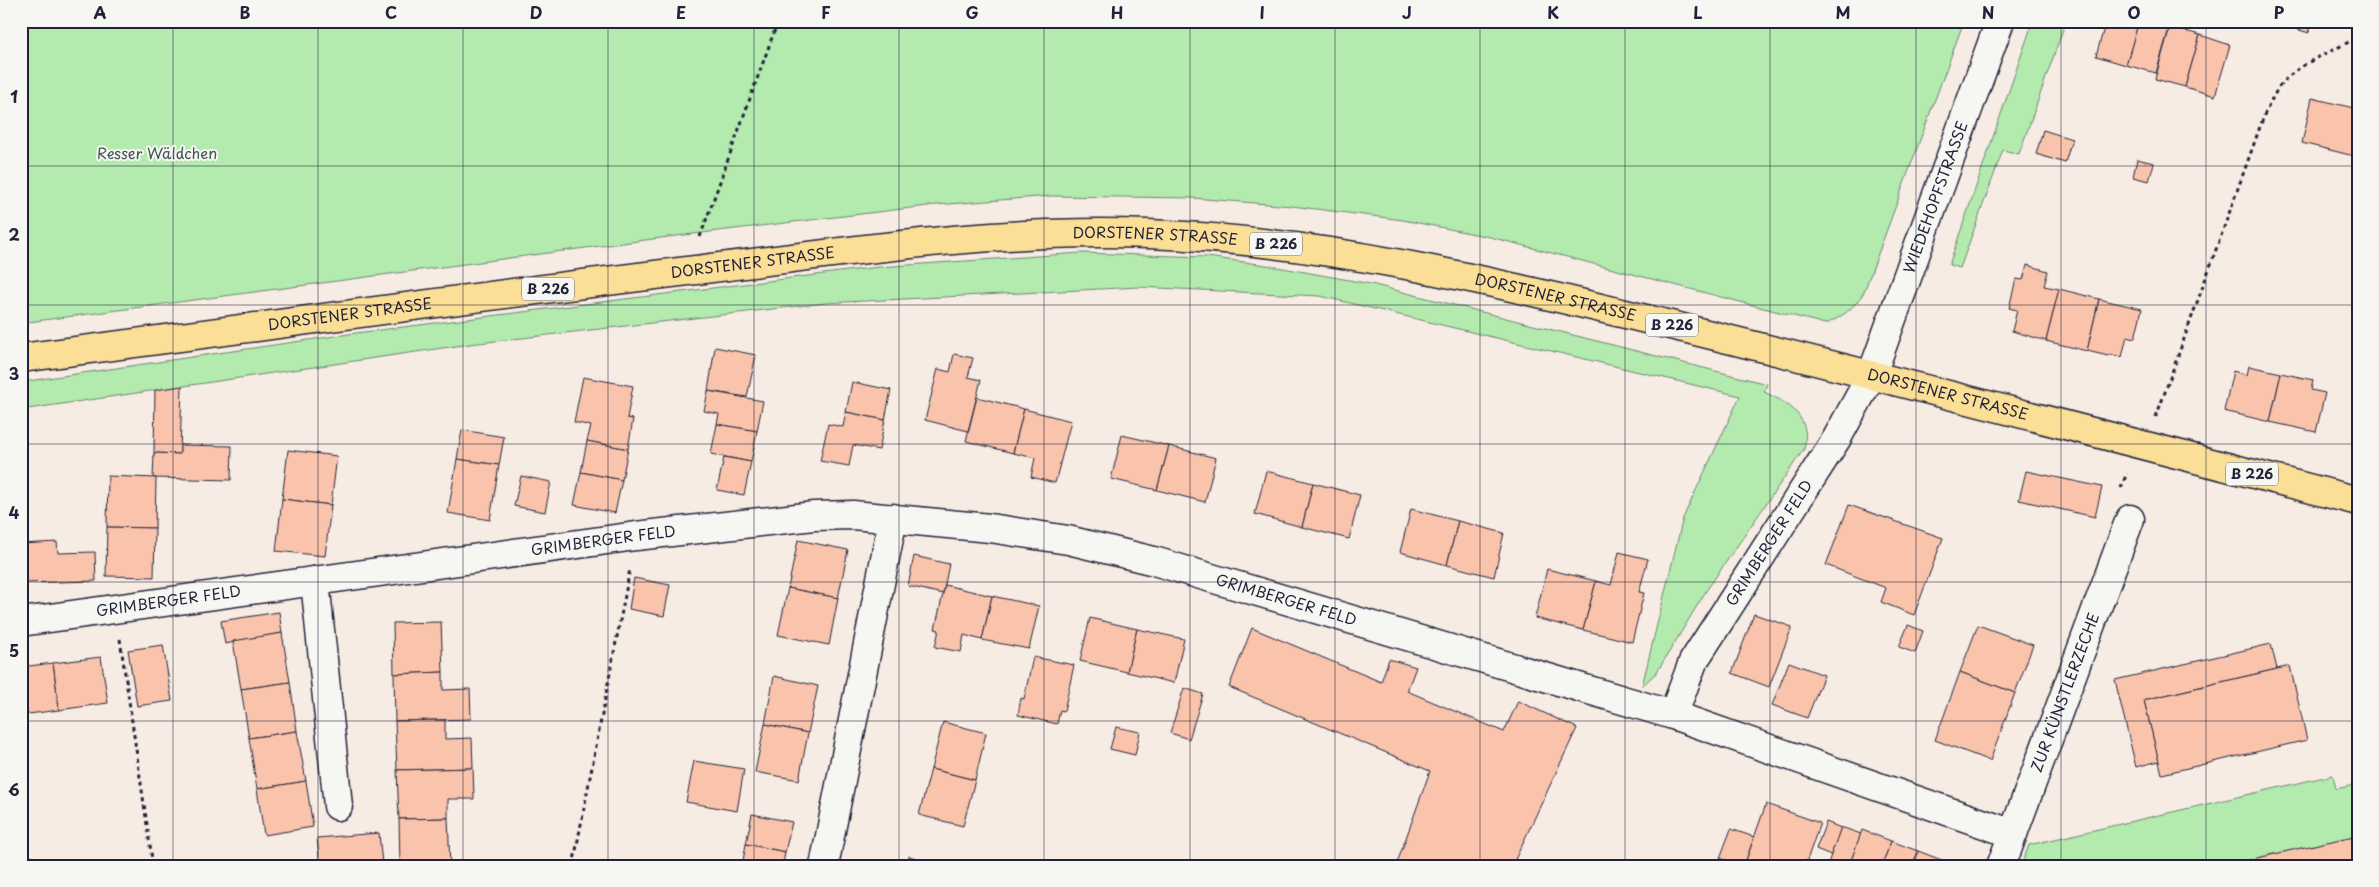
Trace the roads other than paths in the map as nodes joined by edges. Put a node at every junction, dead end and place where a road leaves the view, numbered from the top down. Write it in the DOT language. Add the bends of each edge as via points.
graph roads {
  1 [pos="2000,21"];
  2 [pos="21,358"];
  3 [pos="1872,374"];
  4 [pos="2358,501"];
  5 [pos="893,518"];
  6 [pos="2130,519"];
  7 [pos="315,581"];
  8 [pos="21,622"];
  9 [pos="1673,715"];
  10 [pos="338,806"];
  11 [pos="2013,834"];
  12 [pos="824,866"];
  13 [pos="2001,866"];
  1 -- 3 [label="street, WIEDEHOPFSTRASSE"];
  2 -- 3 [label="main road, DORSTENER STRASSE / B 226" via="688,271 1009,234 1077,232 1248,240 1390,260 1473,277"];
  3 -- 4 [label="main road, DORSTENER STRASSE / B 226"];
  3 -- 9 [label="street, GRIMBERGER FELD" via="1837,438 1693,662"];
  5 -- 7 [label="street, GRIMBERGER FELD" via="814,516 636,536"];
  5 -- 9 [label="street, GRIMBERGER FELD" via="1068,540 1154,561"];
  5 -- 12 [label="street"];
  6 -- 11 [label="street, ZUR KÜNSTLERZECHE"];
  7 -- 8 [label="street, GRIMBERGER FELD"];
  7 -- 10 [label="street"];
  9 -- 11 [label="street, GRIMBERGER FELD"];
  11 -- 13 [label="street, ZUR KÜNSTLERZECHE"];
}
